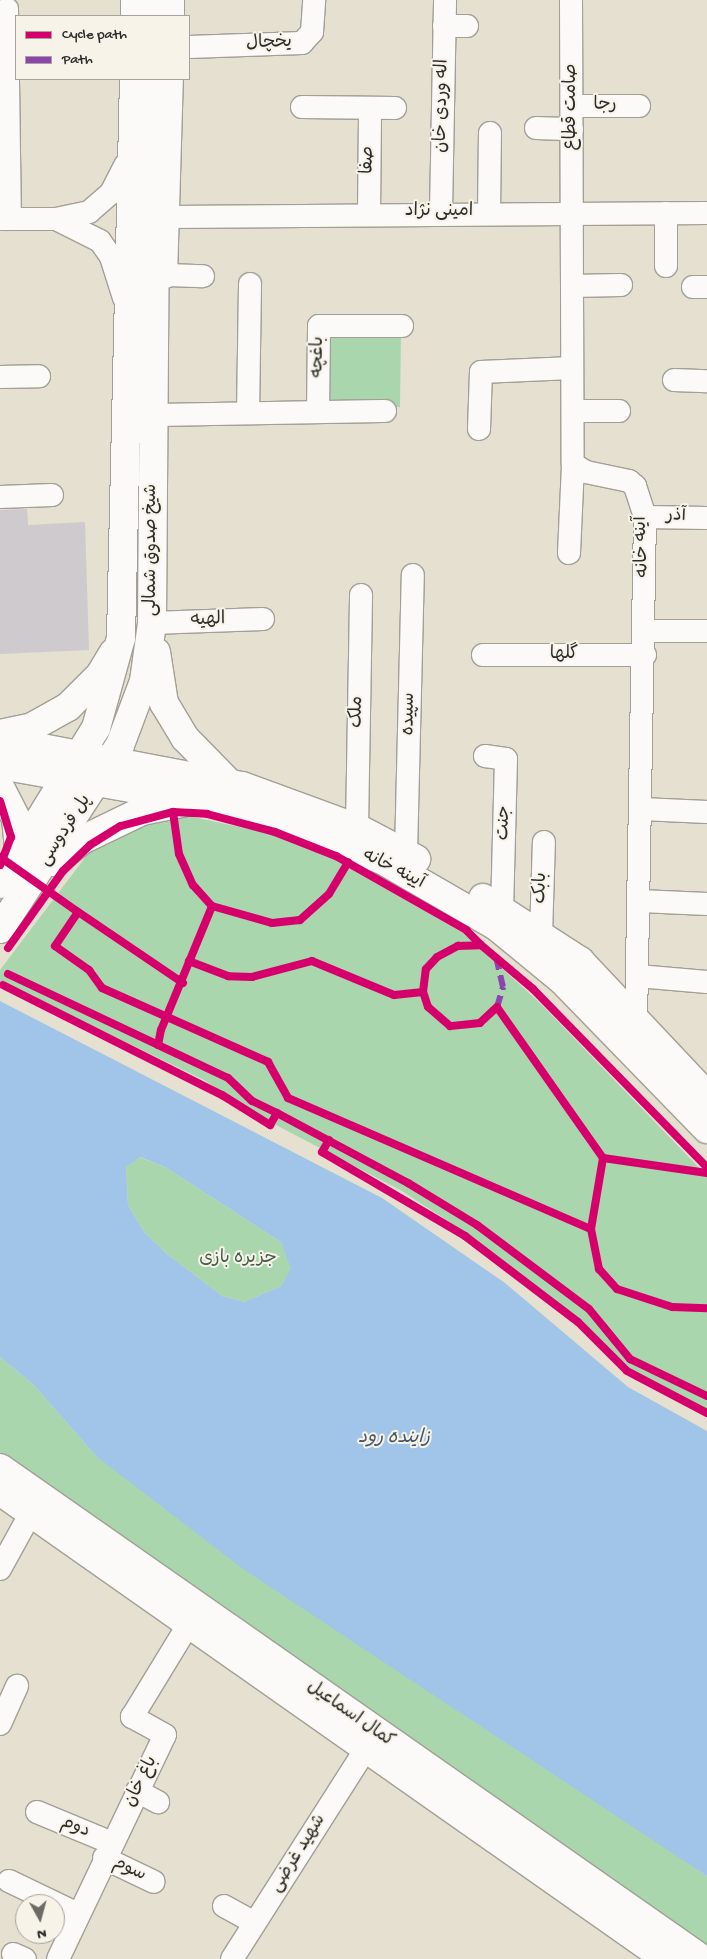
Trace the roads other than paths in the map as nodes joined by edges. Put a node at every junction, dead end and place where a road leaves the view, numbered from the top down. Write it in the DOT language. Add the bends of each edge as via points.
graph roads {
  1 [pos="127,0"];
  2 [pos="135,0"];
  3 [pos="156,0"];
  4 [pos="173,0"];
  5 [pos="314,0"];
  6 [pos="445,0"];
  7 [pos="572,0"];
  8 [pos="7,10"];
  9 [pos="127,15"];
  10 [pos="135,15"];
  11 [pos="156,15"];
  12 [pos="172,15"];
  13 [pos="444,26"];
  14 [pos="467,26"];
  15 [pos="190,47"];
  16 [pos="126,80"];
  17 [pos="134,80"];
  18 [pos="156,80"];
  19 [pos="172,80"];
  20 [pos="572,106"];
  21 [pos="639,106"];
  22 [pos="302,107"];
  23 [pos="370,108"];
  24 [pos="395,108"];
  25 [pos="536,128"];
  26 [pos="572,129"];
  27 [pos="490,134"];
  28 [pos="125,165"];
  29 [pos="368,212"];
  30 [pos="442,212"];
  31 [pos="489,213"];
  32 [pos="666,213"];
  33 [pos="707,213"];
  34 [pos="572,215"];
  35 [pos="152,217"];
  36 [pos="5,219"];
  37 [pos="56,219"];
  38 [pos="666,266"];
  39 [pos="167,275"];
  40 [pos="203,276"];
  41 [pos="250,284"];
  42 [pos="621,285"];
  43 [pos="572,286"];
  44 [pos="136,306"];
  45 [pos="402,326"];
  46 [pos="572,368"];
  47 [pos="39,376"];
  48 [pos="0,377"];
  49 [pos="674,380"];
  50 [pos="707,381"];
  51 [pos="385,411"];
  52 [pos="572,411"];
  53 [pos="318,412"];
  54 [pos="619,412"];
  55 [pos="248,413"];
  56 [pos="153,415"];
  57 [pos="479,429"];
  58 [pos="573,464"];
  59 [pos="52,495"];
  60 [pos="0,497"];
  61 [pos="645,517"];
  62 [pos="707,518"];
  63 [pos="569,553"];
  64 [pos="413,575"];
  65 [pos="360,595"];
  66 [pos="263,619"];
  67 [pos="152,623"];
  68 [pos="645,631"];
  69 [pos="707,632"];
  70 [pos="121,638"];
  71 [pos="484,655"];
  72 [pos="645,655"];
  73 [pos="0,734"];
  74 [pos="0,740"];
  75 [pos="484,756"];
  76 [pos="0,765"];
  77 [pos="74,765"];
  78 [pos="104,772"];
  79 [pos="230,783"];
  80 [pos="0,786"];
  81 [pos="202,798"];
  82 [pos="642,810"];
  83 [pos="707,812"];
  84 [pos="356,828"];
  85 [pos="544,842"];
  86 [pos="406,854"];
  87 [pos="29,864"];
  88 [pos="0,884"];
  89 [pos="640,900"];
  90 [pos="707,904"];
  91 [pos="502,909"];
  92 [pos="0,929"];
  93 [pos="541,935"];
  94 [pos="638,976"];
  95 [pos="707,982"];
  96 [pos="636,1021"];
  97 [pos="707,1096"];
  98 [pos="707,1129"];
  99 [pos="0,1468"];
  100 [pos="0,1491"];
  101 [pos="35,1503"];
  102 [pos="0,1569"];
  103 [pos="193,1616"];
  104 [pos="17,1686"];
  105 [pos="0,1724"];
  106 [pos="370,1742"];
  107 [pos="137,1791"];
  108 [pos="158,1802"];
  109 [pos="37,1812"];
  110 [pos="108,1851"];
  111 [pos="9,1881"];
  112 [pos="154,1882"];
  113 [pos="224,1906"];
  114 [pos="78,1914"];
  115 [pos="255,1923"];
  116 [pos="669,1953"];
  117 [pos="59,1959"];
  118 [pos="232,1959"];
  119 [pos="702,1959"];
  1 -- 9 [label="street"];
  2 -- 10 [label="main road"];
  3 -- 11 [label="main road"];
  4 -- 12 [label="street"];
  5 -- 15 [label="street, یخچال" via="312,32 302,43"];
  6 -- 13 [label="street, اله وردی خان"];
  7 -- 20 [label="street, صامت قطاع"];
  8 -- 36 [label="street"];
  13 -- 14 [label="street"];
  13 -- 30 [label="street, اله وردی خان"];
  16 -- 28 [label="street, شیخ صدوق شمالی"];
  17 -- 35 [label="main road, شیخ صدوق شمالی"];
  18 -- 35 [label="main road, شیخ صدوق شمالی"];
  19 -- 35 [label="street, شیخ صدوق شمالی"];
  20 -- 21 [label="street, رجا"];
  20 -- 26 [label="street, صامت قطاع"];
  22 -- 23 [label="street"];
  23 -- 24 [label="street"];
  23 -- 29 [label="street, صفا"];
  25 -- 26 [label="street"];
  26 -- 34 [label="street, صامت قطاع"];
  27 -- 31 [label="street"];
  28 -- 37 [label="street" via="100,205 89,212"];
  28 -- 44 [label="street, شیخ صدوق شمالی"];
  29 -- 30 [label="street, امینی نژاد"];
  29 -- 35 [label="street, امینی نژاد"];
  30 -- 31 [label="street, امینی نژاد"];
  31 -- 34 [label="street, امینی نژاد"];
  32 -- 33 [label="street, امینی نژاد"];
  32 -- 34 [label="street, امینی نژاد"];
  32 -- 38 [label="street"];
  34 -- 43 [label="street"];
  35 -- 39 [label="street, شیخ صدوق شمالی"];
  35 -- 44 [label="main road, شیخ صدوق شمالی"];
  36 -- 37 [label="street"];
  37 -- 44 [label="street" via="100,241"];
  39 -- 40 [label="street"];
  39 -- 44 [label="street, شیخ صدوق شمالی"];
  41 -- 55 [label="street"];
  42 -- 43 [label="street"];
  43 -- 46 [label="street"];
  44 -- 56 [label="main road, شیخ صدوق شمالی"];
  44 -- 70 [label="main road, شیخ صدوق شمالی"];
  45 -- 53 [label="street, باغچه" via="319,326"];
  46 -- 52 [label="street"];
  46 -- 57 [label="street" via="481,372"];
  47 -- 48 [label="street"];
  49 -- 50 [label="street"];
  51 -- 53 [label="street"];
  52 -- 54 [label="street"];
  52 -- 58 [label="street"];
  53 -- 55 [label="street"];
  55 -- 56 [label="street"];
  56 -- 67 [label="main road, شیخ صدوق شمالی"];
  58 -- 61 [label="street, آینه خانه" via="586,472 629,481 635,486"];
  58 -- 63 [label="street"];
  59 -- 60 [label="street"];
  61 -- 62 [label="street, آذر"];
  61 -- 68 [label="street, آینه خانه"];
  64 -- 86 [label="street, سپیده"];
  65 -- 84 [label="street, ملک"];
  66 -- 67 [label="street, الهیه"];
  67 -- 78 [label="main road, شیخ صدوق شمالی" via="140,693"];
  67 -- 79 [label="main road" via="164,703 185,738"];
  68 -- 69 [label="street"];
  68 -- 72 [label="street, آینه خانه"];
  70 -- 73 [label="main road" via="100,675 68,707 32,727"];
  70 -- 77 [label="main road, شیخ صدوق شمالی" via="106,708"];
  71 -- 72 [label="street, گلها"];
  72 -- 82 [label="street, آینه خانه"];
  74 -- 77 [label="main road, آیینه خانه"];
  75 -- 91 [label="street, جنت" via="506,759"];
  76 -- 77 [label="main road, آیینه خانه"];
  77 -- 78 [label="main road, آیینه خانه"];
  77 -- 87 [label="main road, پل فردوسی"];
  78 -- 79 [label="main road, آیینه خانه"];
  78 -- 81 [label="main road, آیینه خانه"];
  78 -- 87 [label="main road, پل فردوسی"];
  79 -- 84 [label="main road, آیینه خانه"];
  80 -- 87 [label="main road" via="16,819"];
  81 -- 87 [label="main road" via="142,811"];
  81 -- 98 [label="main road, آیینه خانه" via="240,807 382,860 496,926 562,980"];
  82 -- 83 [label="street"];
  82 -- 89 [label="street, آینه خانه"];
  84 -- 86 [label="main road, آیینه خانه"];
  85 -- 93 [label="street, بابک"];
  86 -- 91 [label="main road, آیینه خانه"];
  87 -- 88 [label="main road, پل فردوسی"];
  87 -- 92 [label="main road, پل فردوسی"];
  89 -- 90 [label="street"];
  89 -- 94 [label="street, آینه خانه"];
  91 -- 93 [label="main road, آیینه خانه"];
  93 -- 96 [label="main road, آیینه خانه" via="580,961"];
  94 -- 95 [label="street"];
  94 -- 96 [label="street, آینه خانه"];
  96 -- 97 [label="main road, آیینه خانه"];
  99 -- 101 [label="main road, کمال اسماعیل"];
  100 -- 101 [label="main road, کمال اسماعیل"];
  101 -- 102 [label="street"];
  101 -- 103 [label="main road, کمال اسماعیل"];
  103 -- 106 [label="main road, کمال اسماعیل"];
  103 -- 107 [label="street, باغ خان" via="132,1717 165,1735"];
  104 -- 105 [label="street"];
  106 -- 115 [label="street, شهید غرضی"];
  106 -- 116 [label="main road, کمال اسماعیل"];
  107 -- 108 [label="street"];
  107 -- 110 [label="street, باغ خان"];
  109 -- 110 [label="street, دوم"];
  110 -- 112 [label="street, سوم"];
  110 -- 114 [label="street, باغ خان"];
  111 -- 114 [label="street"];
  113 -- 115 [label="street"];
  114 -- 117 [label="street, باغ خان"];
  115 -- 118 [label="street, شهید غرضی"];
  116 -- 119 [label="main road, کمال اسماعیل"];
}
